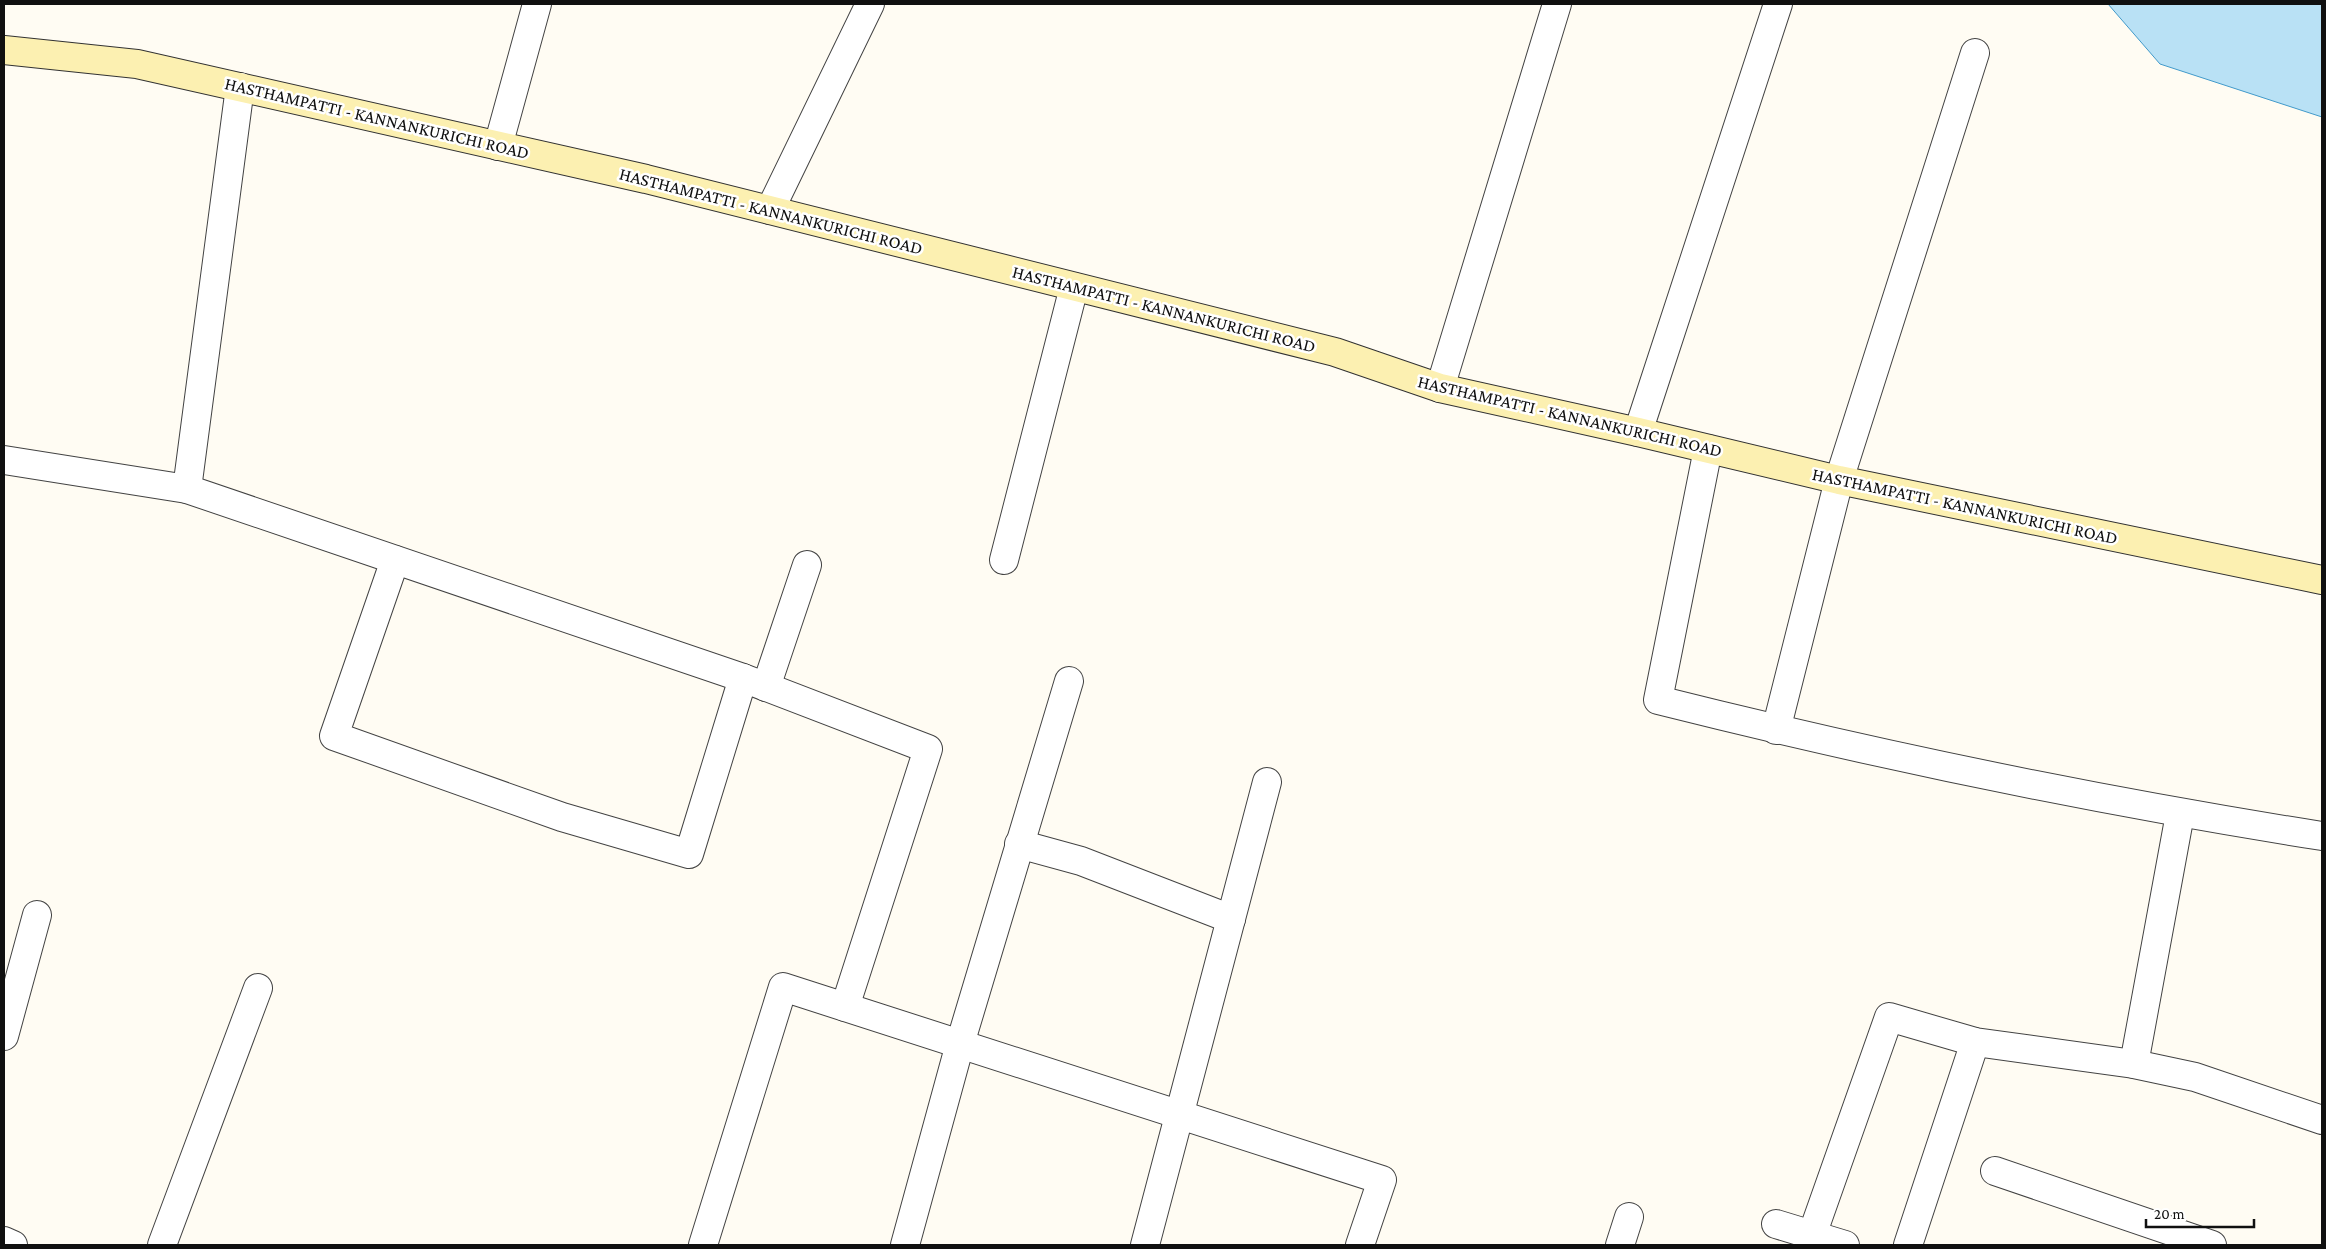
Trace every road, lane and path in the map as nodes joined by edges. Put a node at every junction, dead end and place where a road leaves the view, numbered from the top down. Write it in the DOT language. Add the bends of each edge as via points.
graph roads {
  1 [pos="536,4"];
  2 [pos="870,4"];
  3 [pos="1557,4"];
  4 [pos="1778,4"];
  5 [pos="4,50"];
  6 [pos="1975,53"];
  7 [pos="240,87"];
  8 [pos="498,146"];
  9 [pos="770,210"];
  10 [pos="1074,287"];
  11 [pos="1440,388"];
  12 [pos="1638,432"];
  13 [pos="1708,449"];
  14 [pos="4,460"];
  15 [pos="1839,480"];
  16 [pos="187,489"];
  17 [pos="395,560"];
  18 [pos="1004,560"];
  19 [pos="807,565"];
  20 [pos="2322,580"];
  21 [pos="1068,681"];
  22 [pos="755,683"];
  23 [pos="1776,730"];
  24 [pos="1267,782"];
  25 [pos="2180,814"];
  26 [pos="2322,836"];
  27 [pos="1019,844"];
  28 [pos="37,915"];
  29 [pos="1231,919"];
  30 [pos="258,988"];
  31 [pos="845,1006"];
  32 [pos="4,1036"];
  33 [pos="1975,1042"];
  34 [pos="960,1044"];
  35 [pos="2134,1064"];
  36 [pos="1178,1114"];
  37 [pos="2322,1120"];
  38 [pos="1995,1171"];
  39 [pos="1629,1217"];
  40 [pos="1776,1224"];
  41 [pos="1812,1235"];
  42 [pos="4,1241"];
  43 [pos="13,1245"];
  44 [pos="162,1245"];
  45 [pos="703,1245"];
  46 [pos="906,1245"];
  47 [pos="1145,1245"];
  48 [pos="1360,1245"];
  49 [pos="1620,1245"];
  50 [pos="1845,1245"];
  51 [pos="1908,1245"];
  52 [pos="2212,1245"];
  1 -- 8 [label="street"];
  2 -- 9 [label="street"];
  3 -- 11 [label="street"];
  4 -- 12 [label="street"];
  5 -- 7 [label="main road, HASTHAMPATTI - KANNANKURICHI ROAD" via="137,64"];
  6 -- 15 [label="street"];
  7 -- 8 [label="main road, HASTHAMPATTI - KANNANKURICHI ROAD"];
  7 -- 16 [label="street"];
  8 -- 9 [label="main road, HASTHAMPATTI - KANNANKURICHI ROAD"];
  9 -- 10 [label="main road, HASTHAMPATTI - KANNANKURICHI ROAD"];
  10 -- 11 [label="main road, HASTHAMPATTI - KANNANKURICHI ROAD" via="1335,352"];
  10 -- 18 [label="street"];
  11 -- 12 [label="main road, HASTHAMPATTI - KANNANKURICHI ROAD"];
  12 -- 13 [label="main road, HASTHAMPATTI - KANNANKURICHI ROAD"];
  13 -- 15 [label="main road, HASTHAMPATTI - KANNANKURICHI ROAD"];
  13 -- 23 [label="street" via="1658,700"];
  14 -- 16 [label="street"];
  15 -- 20 [label="main road, HASTHAMPATTI - KANNANKURICHI ROAD"];
  15 -- 23 [label="street"];
  16 -- 17 [label="street"];
  17 -- 22 [label="street"];
  17 -- 22 [label="street" via="334,736 562,817 689,854"];
  19 -- 22 [label="street"];
  21 -- 27 [label="street"];
  22 -- 31 [label="street" via="928,750"];
  23 -- 25 [label="street"];
  24 -- 29 [label="street"];
  25 -- 26 [label="street"];
  25 -- 35 [label="street"];
  27 -- 29 [label="street" via="1081,861"];
  27 -- 34 [label="street"];
  28 -- 32 [label="street"];
  29 -- 36 [label="street"];
  30 -- 44 [label="street"];
  31 -- 34 [label="street"];
  31 -- 45 [label="street" via="783,987"];
  33 -- 35 [label="street"];
  33 -- 41 [label="street" via="1889,1016"];
  33 -- 51 [label="street"];
  34 -- 36 [label="street"];
  34 -- 46 [label="street"];
  35 -- 37 [label="street" via="2195,1077"];
  36 -- 47 [label="street"];
  36 -- 48 [label="street" via="1382,1180"];
  38 -- 52 [label="street"];
  39 -- 49 [label="street"];
  40 -- 41 [label="street"];
  41 -- 50 [label="street"];
  42 -- 43 [label="street"];
}
